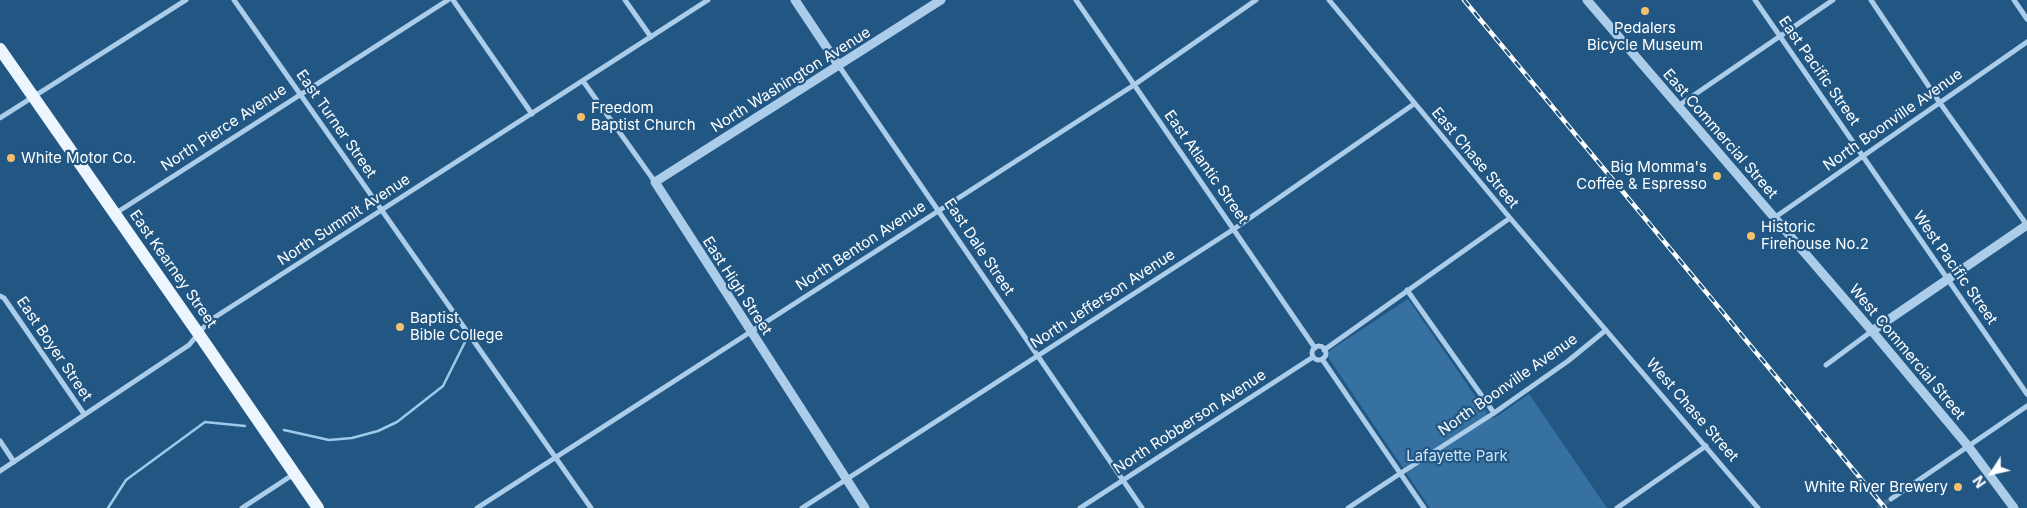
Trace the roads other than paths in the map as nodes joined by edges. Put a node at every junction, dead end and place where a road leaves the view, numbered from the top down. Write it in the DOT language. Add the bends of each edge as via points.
graph roads {
  1 [pos="186,0"];
  2 [pos="234,0"];
  3 [pos="448,0"];
  4 [pos="453,0"];
  5 [pos="626,0"];
  6 [pos="708,0"];
  7 [pos="795,0"];
  8 [pos="941,0"];
  9 [pos="1076,0"];
  10 [pos="1256,0"];
  11 [pos="1329,0"];
  12 [pos="1587,0"];
  13 [pos="1756,0"];
  14 [pos="1833,0"];
  15 [pos="1871,0"];
  16 [pos="2014,0"];
  17 [pos="2027,19"];
  18 [pos="1780,36"];
  19 [pos="651,37"];
  20 [pos="2027,42"];
  21 [pos="0,49"];
  22 [pos="839,66"];
  23 [pos="583,81"];
  24 [pos="1134,85"];
  25 [pos="299,94"];
  26 [pos="33,96"];
  27 [pos="1940,103"];
  28 [pos="1414,104"];
  29 [pos="1678,106"];
  30 [pos="532,114"];
  31 [pos="0,118"];
  32 [pos="1863,156"];
  33 [pos="655,182"];
  34 [pos="382,210"];
  35 [pos="938,211"];
  36 [pos="115,214"];
  37 [pos="1510,218"];
  38 [pos="1774,218"];
  39 [pos="2027,225"];
  40 [pos="1234,229"];
  41 [pos="1948,279"];
  42 [pos="1407,290"];
  43 [pos="2,297"];
  44 [pos="1606,330"];
  45 [pos="1872,331"];
  46 [pos="198,332"];
  47 [pos="751,332"];
  48 [pos="1314,348"];
  49 [pos="1324,350"];
  50 [pos="1037,356"];
  51 [pos="1313,356"];
  52 [pos="1322,359"];
  53 [pos="1826,365"];
  54 [pos="2027,394"];
  55 [pos="2027,406"];
  56 [pos="1494,413"];
  57 [pos="84,414"];
  58 [pos="0,441"];
  59 [pos="1706,446"];
  60 [pos="1968,446"];
  61 [pos="556,458"];
  62 [pos="14,462"];
  63 [pos="0,471"];
  64 [pos="1401,473"];
  65 [pos="295,474"];
  66 [pos="846,480"];
  67 [pos="1122,480"];
  68 [pos="1891,499"];
  69 [pos="242,508"];
  70 [pos="318,508"];
  71 [pos="477,508"];
  72 [pos="591,508"];
  73 [pos="802,508"];
  74 [pos="865,508"];
  75 [pos="1080,508"];
  76 [pos="1142,508"];
  77 [pos="1348,508"];
  78 [pos="1424,508"];
  79 [pos="1618,508"];
  80 [pos="1758,508"];
  81 [pos="2014,508"];
  1 -- 26 [label="street"];
  2 -- 25 [label="street, East Turner Street"];
  3 -- 25 [label="street, North Pierce Avenue"];
  4 -- 30 [label="street"];
  5 -- 19 [label="street"];
  6 -- 19 [label="street, North Summit Avenue"];
  7 -- 22 [label="street, East Dale Street"];
  8 -- 22 [label="street, North Washington Avenue"];
  9 -- 24 [label="street, East Atlantic Street"];
  10 -- 24 [label="street, North Benton Avenue"];
  11 -- 28 [label="street, East Chase Street"];
  12 -- 29 [label="street, East Commercial Street"];
  13 -- 18 [label="street, East Pacific Street"];
  14 -- 18 [label="street"];
  15 -- 27 [label="street"];
  16 -- 17 [label="street"];
  18 -- 29 [label="street"];
  18 -- 32 [label="street, East Pacific Street"];
  19 -- 23 [label="street, North Summit Avenue"];
  20 -- 27 [label="street, North Boonville Avenue"];
  21 -- 26 [label="main road, East Kearney Street"];
  22 -- 33 [label="street, North Washington Avenue"];
  22 -- 35 [label="street, East Dale Street"];
  23 -- 30 [label="street, North Summit Avenue"];
  23 -- 33 [label="street, East High Street"];
  24 -- 35 [label="street, North Benton Avenue"];
  24 -- 40 [label="street, East Atlantic Street"];
  25 -- 34 [label="street, East Turner Street"];
  25 -- 36 [label="street, North Pierce Avenue"];
  26 -- 31 [label="street"];
  26 -- 36 [label="main road, East Kearney Street"];
  27 -- 32 [label="street, North Boonville Avenue"];
  27 -- 39 [label="street"];
  28 -- 37 [label="street, East Chase Street"];
  28 -- 40 [label="street, North Jefferson Avenue"];
  29 -- 38 [label="street, East Commercial Street"];
  30 -- 34 [label="street, North Summit Avenue"];
  32 -- 38 [label="street, North Boonville Avenue"];
  32 -- 41 [label="street, West Pacific Street"];
  33 -- 47 [label="street, East High Street"];
  34 -- 46 [label="street, North Summit Avenue" via="209,321"];
  34 -- 61 [label="street, East Turner Street"];
  35 -- 47 [label="street, North Benton Avenue"];
  35 -- 50 [label="street, East Dale Street"];
  36 -- 46 [label="main road, East Kearney Street"];
  37 -- 42 [label="street"];
  37 -- 44 [label="street, East Chase Street"];
  38 -- 45 [label="street, West Commercial Street"];
  39 -- 41 [label="street"];
  40 -- 48 [label="street, East Atlantic Street"];
  40 -- 50 [label="street, North Jefferson Avenue"];
  41 -- 45 [label="street"];
  41 -- 54 [label="street, West Pacific Street"];
  42 -- 49 [label="street"];
  42 -- 56 [label="street"];
  43 -- 57 [label="street, East Boyer Street"];
  44 -- 56 [label="street, North Boonville Avenue"];
  44 -- 59 [label="street, West Chase Street"];
  45 -- 53 [label="street"];
  45 -- 60 [label="street, West Commercial Street"];
  46 -- 57 [label="street, North Summit Avenue" via="190,345"];
  46 -- 65 [label="main road, East Kearney Street"];
  47 -- 61 [label="street, North Benton Avenue"];
  47 -- 66 [label="street, East High Street"];
  48 -- 49 [label="street" via="1320,346"];
  48 -- 51 [label="street"];
  49 -- 52 [label="street"];
  50 -- 66 [label="street, North Jefferson Avenue"];
  50 -- 67 [label="street, East Dale Street"];
  51 -- 52 [label="street"];
  51 -- 67 [label="street, North Robberson Avenue"];
  52 -- 64 [label="street"];
  55 -- 60 [label="street"];
  56 -- 64 [label="street, North Boonville Avenue"];
  57 -- 62 [label="street, North Summit Avenue"];
  58 -- 62 [label="street"];
  59 -- 79 [label="street"];
  59 -- 80 [label="street, West Chase Street"];
  60 -- 68 [label="street"];
  60 -- 81 [label="street, West Commercial Street"];
  61 -- 71 [label="street, North Benton Avenue"];
  61 -- 72 [label="street, East Turner Street"];
  62 -- 63 [label="street, North Summit Avenue"];
  64 -- 77 [label="street, North Boonville Avenue"];
  64 -- 78 [label="street"];
  65 -- 69 [label="street"];
  65 -- 70 [label="main road, East Kearney Street"];
  66 -- 73 [label="street, North Jefferson Avenue"];
  66 -- 74 [label="street, East High Street"];
  67 -- 75 [label="street, North Robberson Avenue"];
  67 -- 76 [label="street, East Dale Street"];
}
